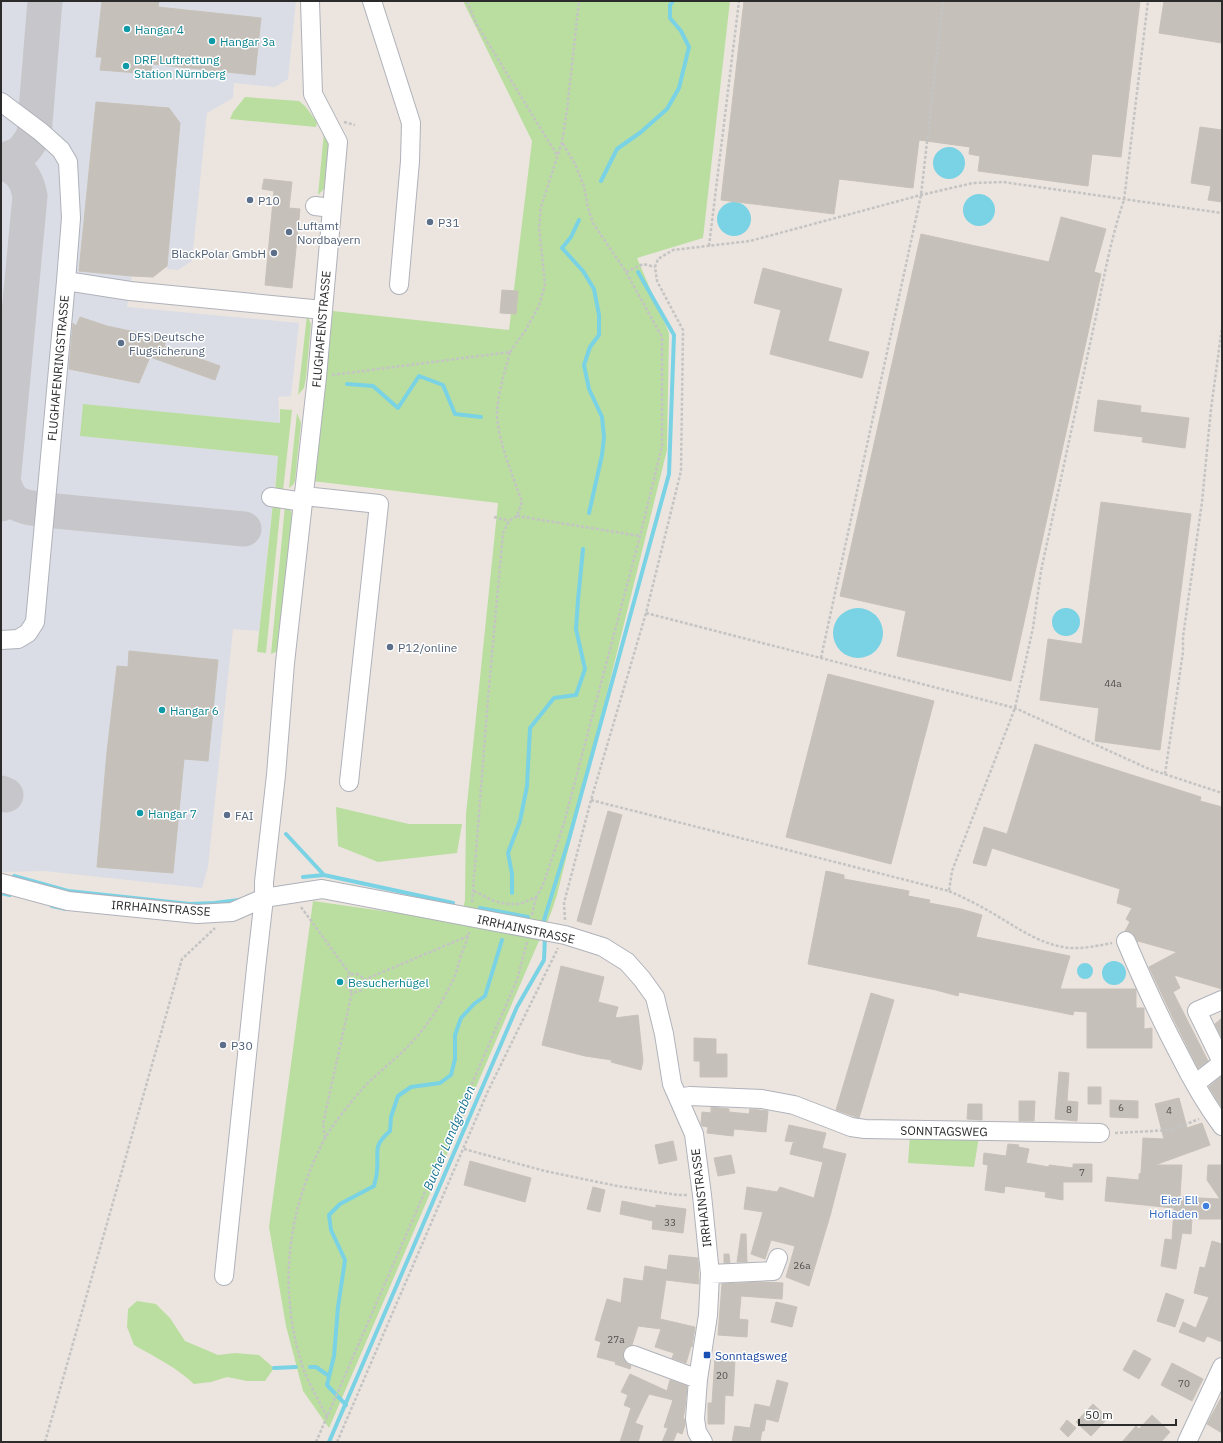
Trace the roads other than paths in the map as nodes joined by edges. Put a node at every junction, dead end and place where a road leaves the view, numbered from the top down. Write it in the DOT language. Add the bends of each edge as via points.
graph roads {
  1 [pos="310,1"];
  2 [pos="372,1"];
  3 [pos="1,102"];
  4 [pos="314,206"];
  5 [pos="332,208"];
  6 [pos="66,281"];
  7 [pos="400,285"];
  8 [pos="323,310"];
  9 [pos="271,497"];
  10 [pos="304,499"];
  11 [pos="1,640"];
  12 [pos="349,782"];
  13 [pos="1,883"];
  14 [pos="264,898"];
  15 [pos="1126,941"];
  16 [pos="1222,1000"];
  17 [pos="1222,1062"];
  18 [pos="1195,1084"];
  19 [pos="678,1098"];
  20 [pos="1217,1115"];
  21 [pos="1100,1133"];
  22 [pos="778,1258"];
  23 [pos="710,1274"];
  24 [pos="224,1276"];
  25 [pos="633,1355"];
  26 [pos="1222,1367"];
  27 [pos="698,1379"];
  28 [pos="694,1439"];
  29 [pos="1187,1442"];
  1 -- 5 [label="street, FLUGHAFENSTRASSE" via="313,94 338,142"];
  2 -- 7 [label="street" via="411,123"];
  3 -- 6 [label="street, FLUGHAFENRINGSTRASSE" via="41,132 61,150 68,162 70,218"];
  4 -- 5 [label="street"];
  5 -- 8 [label="street, FLUGHAFENSTRASSE"];
  6 -- 8 [label="street" via="130,291"];
  6 -- 11 [label="street, FLUGHAFENRINGSTRASSE" via="35,622 28,633 18,639"];
  8 -- 10 [label="street, FLUGHAFENSTRASSE"];
  9 -- 10 [label="street"];
  10 -- 12 [label="street" via="379,504"];
  10 -- 14 [label="street, FLUGHAFENSTRASSE" via="285,663"];
  13 -- 14 [label="street, IRRHAINSTRASSE" via="68,901 198,914 232,912"];
  14 -- 19 [label="street, IRRHAINSTRASSE" via="322,889 547,932 603,947 627,962 655,997 672,1084"];
  14 -- 24 [label="street, FLUGHAFENSTRASSE"];
  15 -- 18 [label="street" via="1143,982"];
  16 -- 17 [label="street" via="1197,1011"];
  17 -- 18 [label="street"];
  18 -- 20 [label="street"];
  19 -- 21 [label="street, SONNTAGSWEG" via="690,1096 762,1099 794,1105 851,1127 866,1129"];
  19 -- 23 [label="street, IRRHAINSTRASSE" via="694,1134"];
  22 -- 23 [label="street" via="773,1271"];
  23 -- 27 [label="street, IRRHAINSTRASSE" via="708,1315"];
  25 -- 27 [label="street"];
  26 -- 29 [label="street"];
  27 -- 28 [label="street, IRRHAINSTRASSE"];
}
